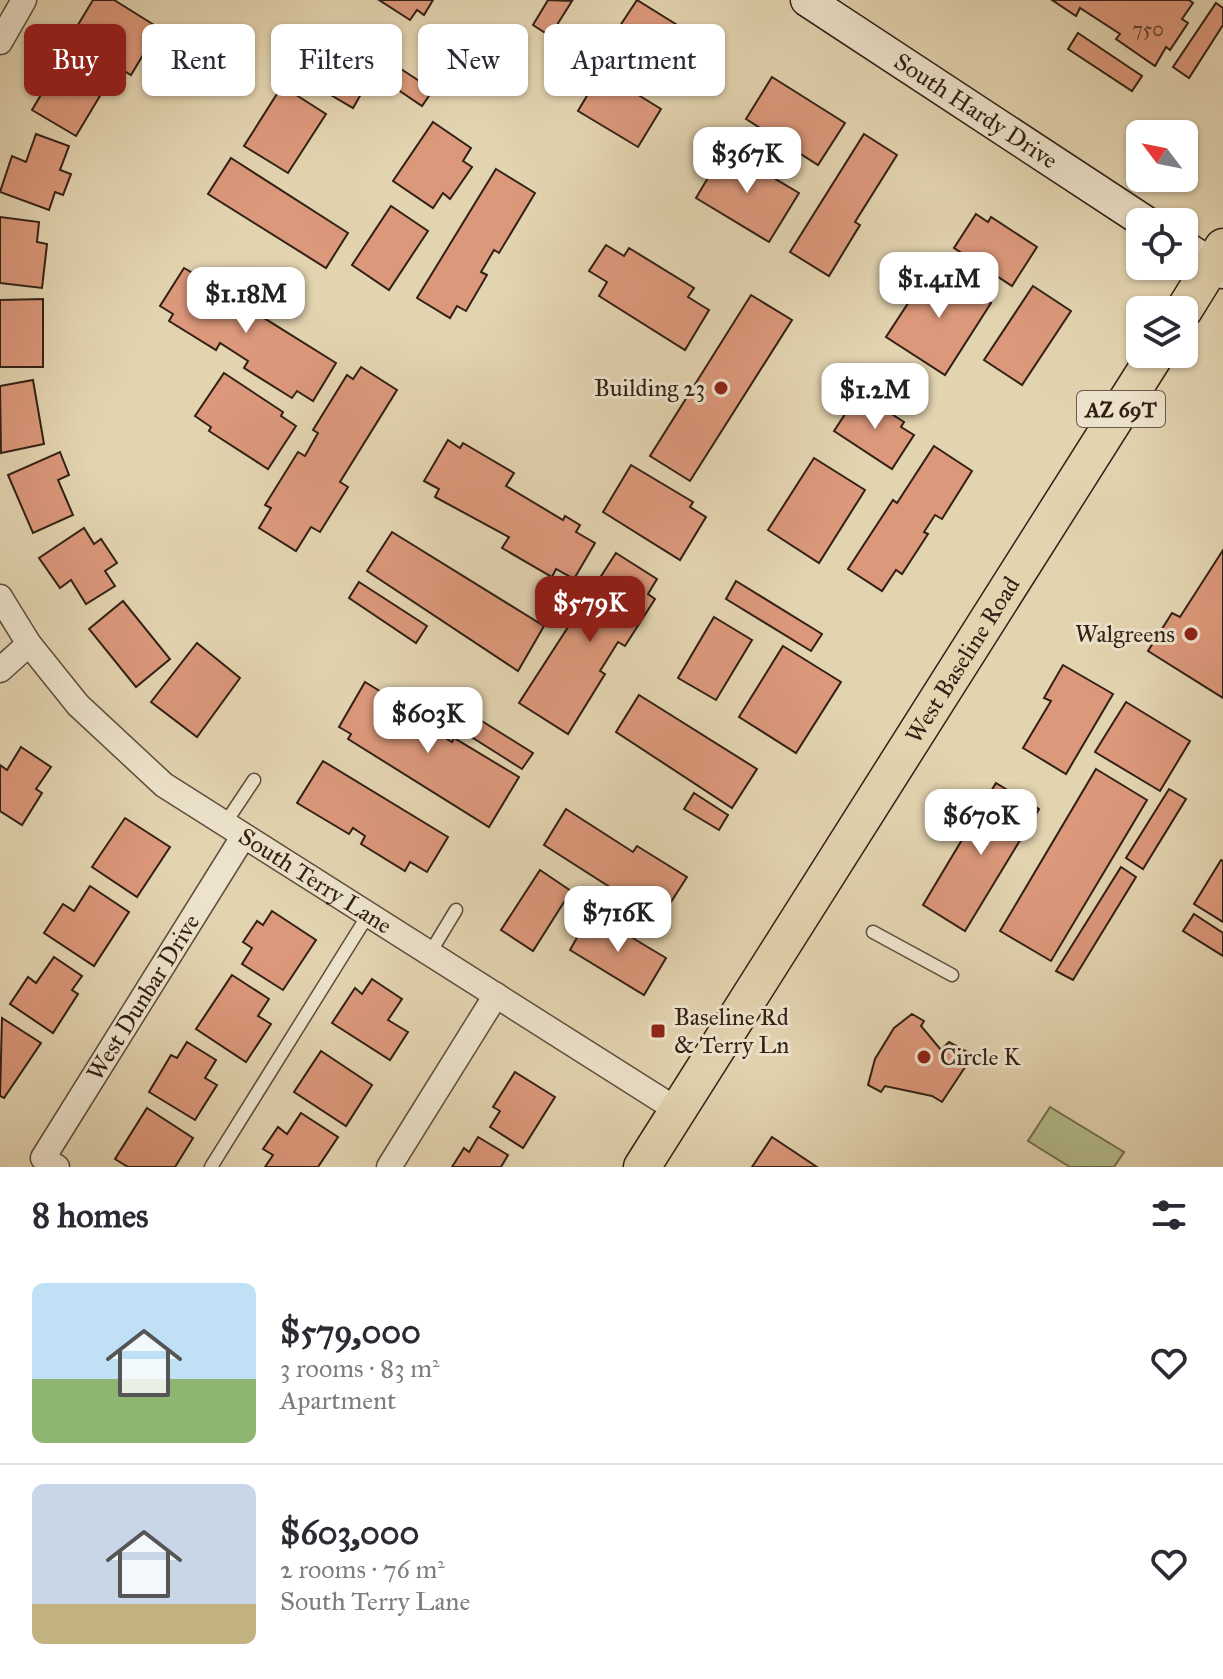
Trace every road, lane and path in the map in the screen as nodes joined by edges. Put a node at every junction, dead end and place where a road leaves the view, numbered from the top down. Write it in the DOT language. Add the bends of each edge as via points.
graph roads {
  1 [pos="24,0"];
  2 [pos="807,0"];
  3 [pos="0,42"];
  4 [pos="1126,210"];
  5 [pos="1210,258"];
  6 [pos="1191,296"];
  7 [pos="1147,368"];
  8 [pos="0,597"];
  9 [pos="29,644"];
  10 [pos="0,670"];
  11 [pos="254,780"];
  12 [pos="234,831"];
  13 [pos="456,910"];
  14 [pos="368,915"];
  15 [pos="873,932"];
  16 [pos="430,953"];
  17 [pos="952,975"];
  18 [pos="496,995"];
  19 [pos="677,1110"];
  20 [pos="50,1162"];
  21 [pos="211,1167"];
  22 [pos="389,1167"];
  23 [pos="642,1167"];
  1 -- 3 [label="street"];
  2 -- 4 [label="street, South Hardy Drive"];
  5 -- 6 [label="main road"];
  7 -- 19 [label="main road, West Baseline Road / AZ 69T"];
  8 -- 9 [label="street, South Terry Lane"];
  9 -- 10 [label="street"];
  9 -- 12 [label="street, South Terry Lane" via="78,705 129,755"];
  11 -- 12 [label="lane"];
  12 -- 14 [label="street, South Terry Lane"];
  12 -- 20 [label="street, West Dunbar Drive"];
  13 -- 16 [label="lane"];
  14 -- 16 [label="street, South Terry Lane"];
  14 -- 21 [label="lane"];
  15 -- 17 [label="lane"];
  16 -- 18 [label="street, South Terry Lane"];
  18 -- 19 [label="street, South Terry Lane"];
  18 -- 22 [label="street"];
  19 -- 23 [label="main road, West Baseline Road / AZ 69T"];
}
